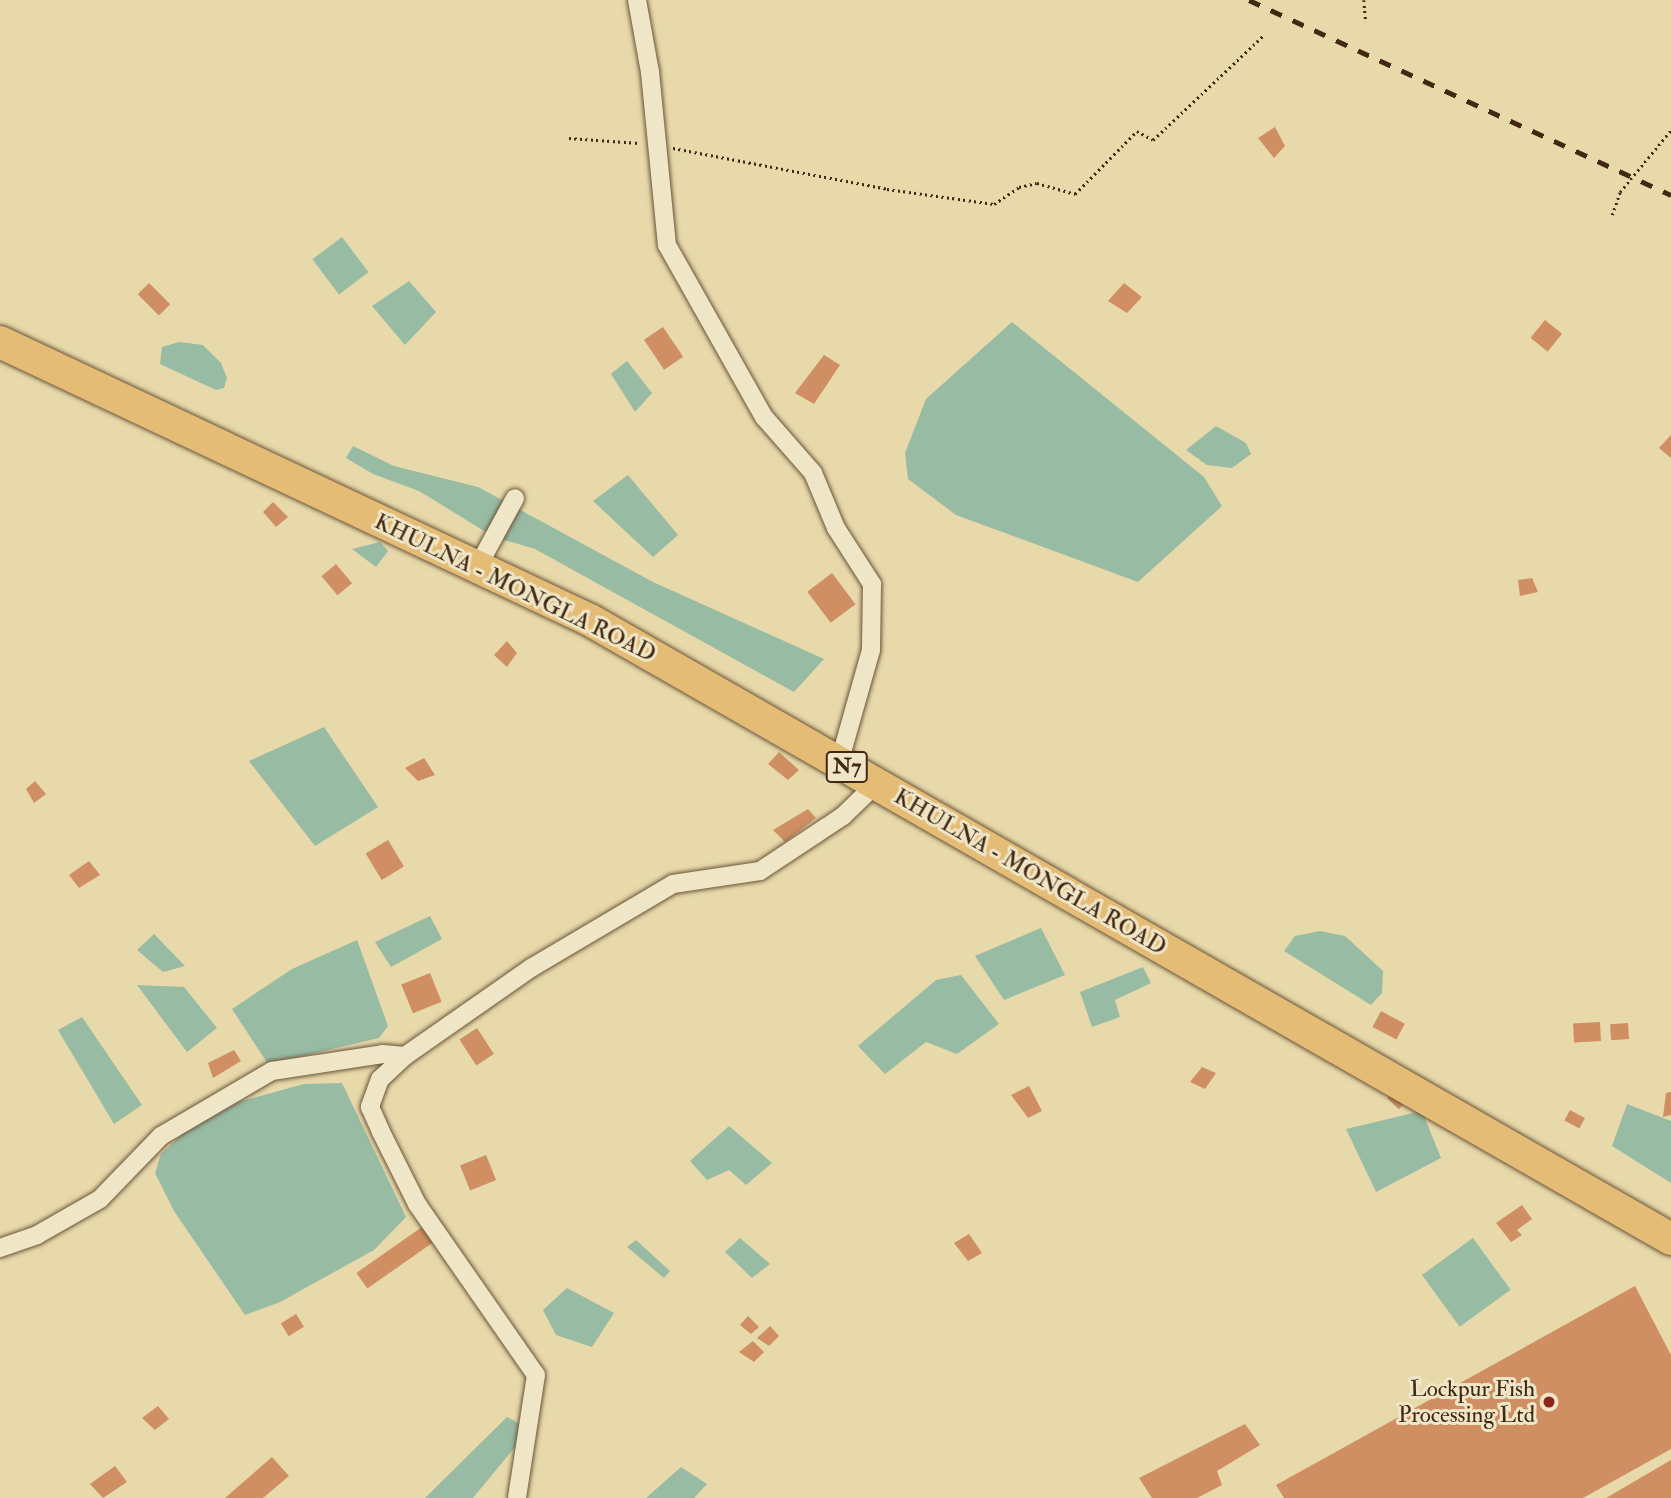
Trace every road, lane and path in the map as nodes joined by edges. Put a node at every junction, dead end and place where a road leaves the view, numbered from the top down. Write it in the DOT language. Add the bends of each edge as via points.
graph roads {
  1 [pos="638,0"];
  2 [pos="1364,0"];
  3 [pos="1366,22"];
  4 [pos="1263,36"];
  5 [pos="1671,130"];
  6 [pos="569,138"];
  7 [pos="655,143"];
  8 [pos="1612,215"];
  9 [pos="0,342"];
  10 [pos="514,498"];
  11 [pos="478,566"];
  12 [pos="839,763"];
  13 [pos="876,783"];
  14 [pos="405,1056"];
  15 [pos="1671,1239"];
  16 [pos="0,1248"];
  17 [pos="517,1498"];
  1 -- 7 [label="street"];
  2 -- 3 [label="path"];
  4 -- 7 [label="path" via="1153,140 1137,131 1075,194 1037,183 1019,187 994,204 747,165"];
  5 -- 8 [label="path" via="1620,192"];
  6 -- 7 [label="path"];
  7 -- 12 [label="street" via="667,245 764,417 813,473 836,528 872,584 870,650"];
  9 -- 11 [label="highway, KHULNA - MONGLA ROAD / N7"];
  10 -- 11 [label="street"];
  11 -- 12 [label="highway, KHULNA - MONGLA ROAD / N7" via="590,620"];
  12 -- 13 [label="highway, KHULNA - MONGLA ROAD / N7"];
  13 -- 14 [label="street" via="843,816 760,871 673,884 531,968"];
  13 -- 15 [label="highway, KHULNA - MONGLA ROAD / N7"];
  14 -- 16 [label="street" via="383,1054 272,1071 161,1136 100,1199 37,1235"];
  14 -- 17 [label="street" via="380,1079 370,1107 417,1205 536,1375"];
}
